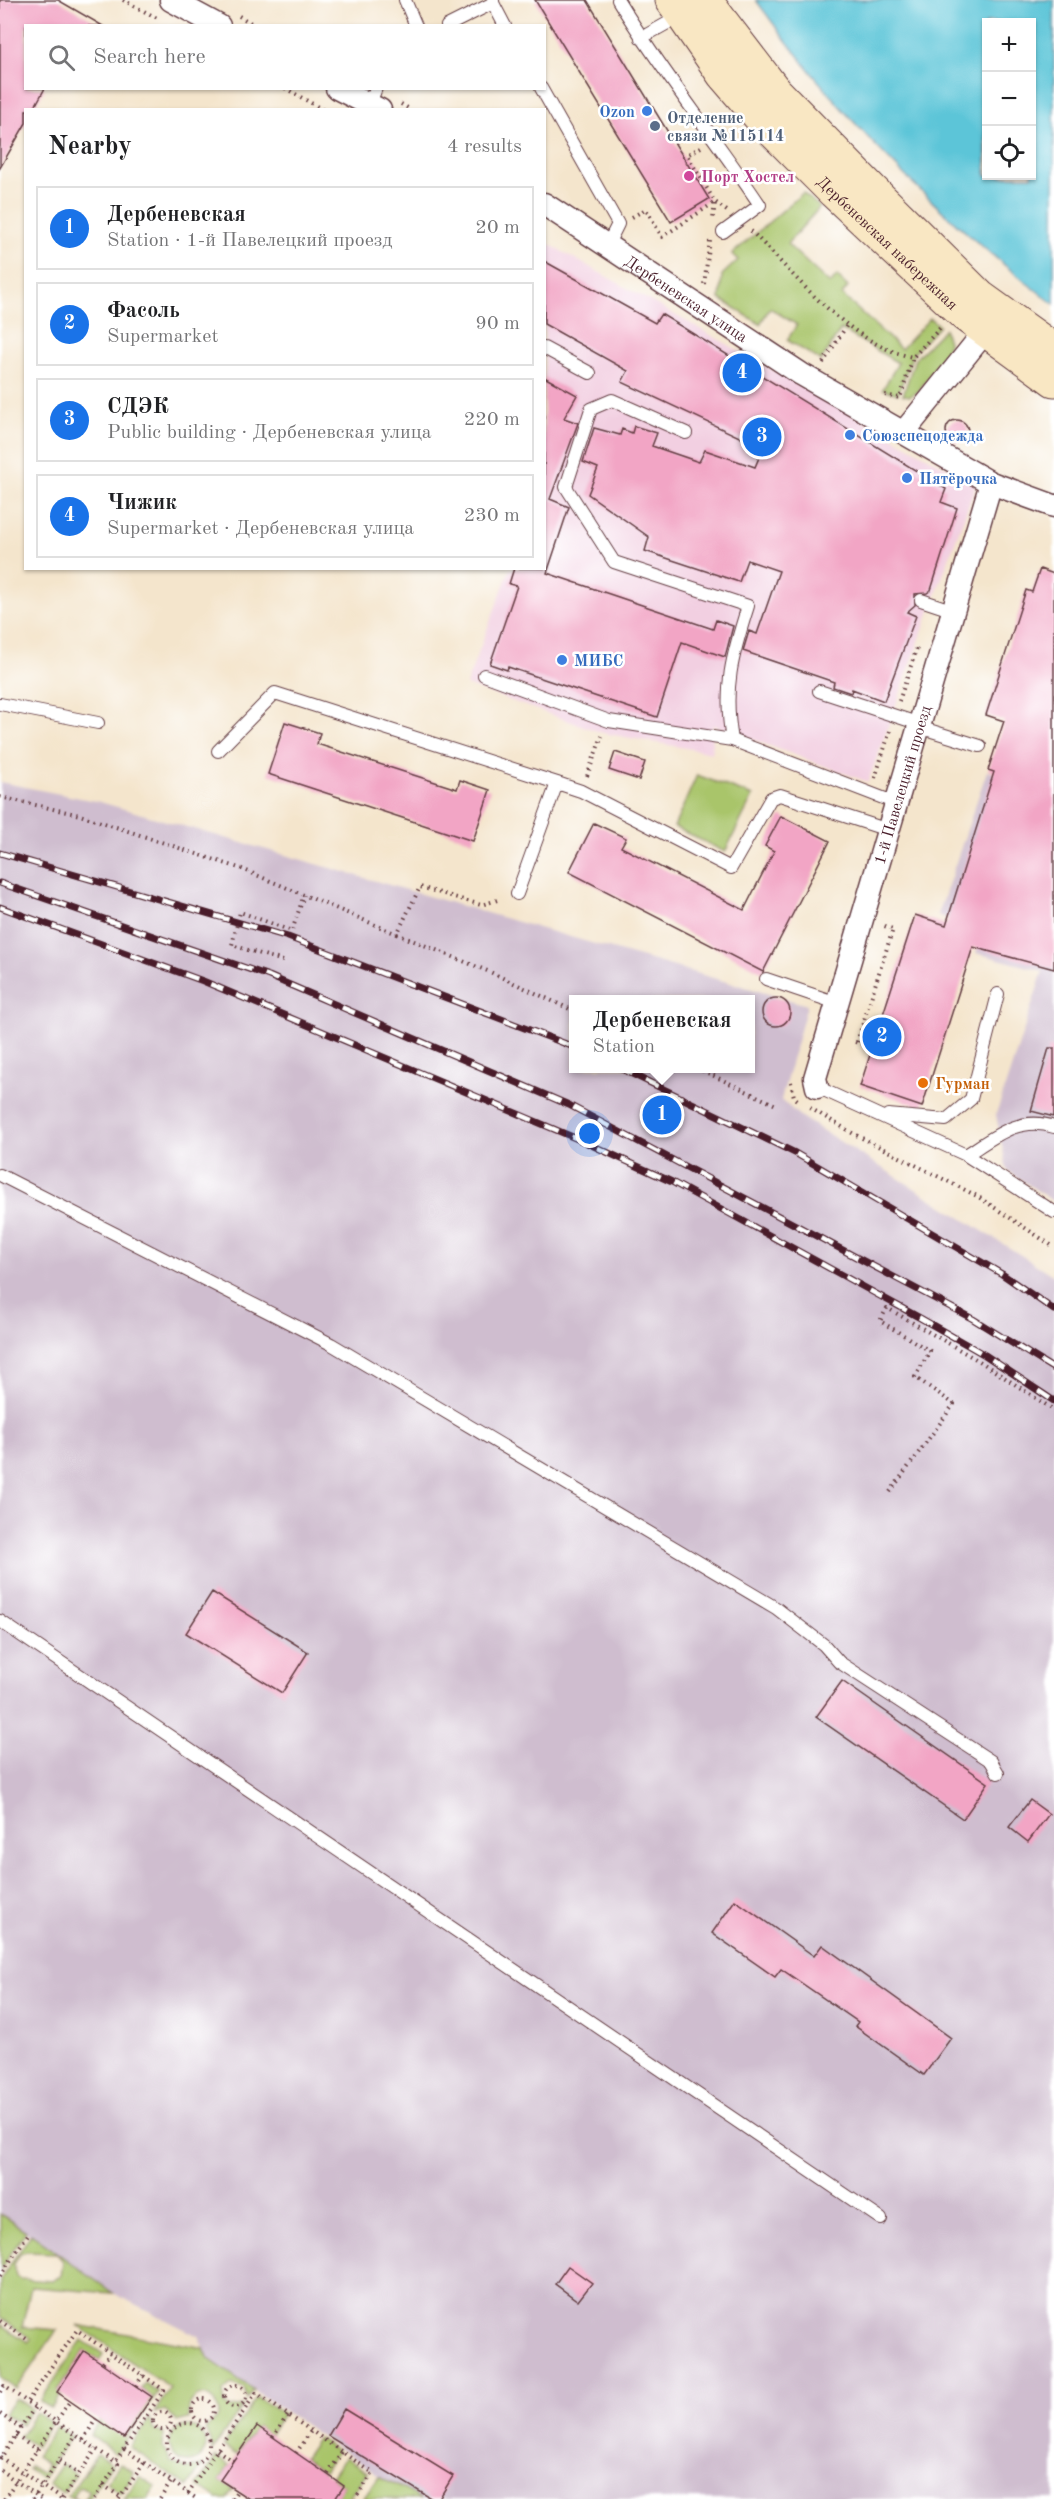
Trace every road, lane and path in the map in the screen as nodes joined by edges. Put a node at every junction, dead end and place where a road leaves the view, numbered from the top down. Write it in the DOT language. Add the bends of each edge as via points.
graph roads {
  1 [pos="123,0"];
  2 [pos="171,0"];
  3 [pos="405,0"];
  4 [pos="618,0"];
  5 [pos="493,2"];
  6 [pos="686,5"];
  7 [pos="161,20"];
  8 [pos="214,24"];
  9 [pos="415,24"];
  10 [pos="451,24"];
  11 [pos="504,24"];
  12 [pos="641,38"];
  13 [pos="288,90"];
  14 [pos="343,90"];
  15 [pos="542,90"];
  16 [pos="375,101"];
  17 [pos="320,108"];
  18 [pos="715,138"];
  19 [pos="715,202"];
  20 [pos="546,205"];
  21 [pos="739,220"];
  22 [pos="618,224"];
  23 [pos="717,229"];
  24 [pos="710,237"];
  25 [pos="607,246"];
  26 [pos="702,295"];
  27 [pos="992,322"];
  28 [pos="945,323"];
  29 [pos="847,325"];
  30 [pos="546,349"];
  31 [pos="1054,350"];
  32 [pos="914,357"];
  33 [pos="821,367"];
  34 [pos="590,373"];
  35 [pos="1054,380"];
  36 [pos="900,398"];
  37 [pos="904,432"];
  38 [pos="686,433"];
  39 [pos="991,483"];
  40 [pos="1054,506"];
  41 [pos="921,600"];
  42 [pos="954,611"];
  43 [pos="484,675"];
  44 [pos="819,691"];
  45 [pos="0,704"];
  46 [pos="609,721"];
  47 [pos="99,723"];
  48 [pos="920,726"];
  49 [pos="732,740"];
  50 [pos="980,746"];
  51 [pos="218,751"];
  52 [pos="557,783"];
  53 [pos="581,791"];
  54 [pos="0,797"];
  55 [pos="896,802"];
  56 [pos="888,830"];
  57 [pos="517,894"];
  58 [pos="304,895"];
  59 [pos="396,934"];
  60 [pos="283,961"];
  61 [pos="766,979"];
  62 [pos="998,994"];
  63 [pos="837,1004"];
  64 [pos="569,1009"];
  65 [pos="708,1073"];
  66 [pos="792,1079"];
  67 [pos="817,1088"];
  68 [pos="778,1106"];
  69 [pos="879,1114"];
  70 [pos="1054,1127"];
  71 [pos="966,1155"];
  72 [pos="0,1175"];
  73 [pos="1054,1212"];
  74 [pos="1054,1247"];
  75 [pos="1054,1410"];
  76 [pos="890,1492"];
  77 [pos="0,1622"];
  78 [pos="998,1773"];
  79 [pos="881,2219"];
  80 [pos="29,2233"];
  81 [pos="0,2276"];
  82 [pos="0,2321"];
  83 [pos="28,2340"];
  84 [pos="110,2353"];
  85 [pos="103,2364"];
  86 [pos="143,2375"];
  87 [pos="0,2381"];
  88 [pos="4,2386"];
  89 [pos="136,2386"];
  90 [pos="0,2392"];
  91 [pos="70,2401"];
  92 [pos="27,2402"];
  93 [pos="246,2403"];
  94 [pos="35,2407"];
  95 [pos="148,2413"];
  96 [pos="0,2414"];
  97 [pos="288,2415"];
  98 [pos="154,2416"];
  99 [pos="96,2419"];
  100 [pos="56,2422"];
  101 [pos="197,2423"];
  102 [pos="168,2427"];
  103 [pos="21,2428"];
  104 [pos="172,2431"];
  105 [pos="311,2431"];
  106 [pos="76,2435"];
  107 [pos="16,2436"];
  108 [pos="273,2437"];
  109 [pos="82,2440"];
  110 [pos="0,2446"];
  111 [pos="96,2449"];
  112 [pos="124,2449"];
  113 [pos="6,2450"];
  114 [pos="37,2450"];
  115 [pos="217,2450"];
  116 [pos="342,2452"];
  117 [pos="296,2453"];
  118 [pos="205,2456"];
  119 [pos="0,2458"];
  120 [pos="211,2460"];
  121 [pos="59,2461"];
  122 [pos="233,2461"];
  123 [pos="115,2462"];
  124 [pos="144,2463"];
  125 [pos="0,2470"];
  126 [pos="22,2472"];
  127 [pos="79,2474"];
  128 [pos="328,2474"];
  129 [pos="16,2481"];
  130 [pos="171,2482"];
  131 [pos="103,2485"];
  132 [pos="42,2486"];
  133 [pos="237,2491"];
  134 [pos="188,2493"];
  135 [pos="34,2497"];
  136 [pos="120,2498"];
  137 [pos="4,2499"];
  138 [pos="42,2499"];
  139 [pos="62,2499"];
  140 [pos="94,2499"];
  141 [pos="160,2499"];
  142 [pos="197,2499"];
  143 [pos="232,2499"];
  144 [pos="355,2499"];
  1 -- 7 [label="path"];
  2 -- 8 [label="street"];
  3 -- 9 [label="lane"];
  4 -- 12 [label="lane"];
  5 -- 10 [label="lane"];
  5 -- 11 [label="lane"];
  6 -- 12 [label="lane"];
  6 -- 27 [label="main road, Дербеневская набережная" via="723,74 766,123 941,294"];
  12 -- 18 [label="lane"];
  13 -- 17 [label="path"];
  14 -- 16 [label="street"];
  15 -- 22 [label="lane"];
  18 -- 19 [label="path" via="687,155"];
  18 -- 21 [label="lane" via="760,206"];
  19 -- 21 [label="path"];
  19 -- 22 [label="path" via="662,237 646,209"];
  19 -- 23 [label="path"];
  20 -- 25 [label="street, Дербеневская улица"];
  21 -- 23 [label="lane"];
  21 -- 29 [label="path"];
  22 -- 25 [label="lane"];
  24 -- 26 [label="path"];
  25 -- 37 [label="street, Дербеневская улица" via="801,374"];
  27 -- 31 [label="main road, Дербеневская набережная"];
  27 -- 35 [label="main road, Дербеневская набережная"];
  27 -- 37 [label="street"];
  28 -- 32 [label="path"];
  29 -- 32 [label="path" via="896,354"];
  29 -- 33 [label="path"];
  30 -- 34 [label="lane"];
  32 -- 36 [label="path"];
  37 -- 39 [label="street, Дербеневская улица"];
  38 -- 49 [label="lane" via="612,400 591,409 566,487 614,562 748,606 730,662 727,712"];
  39 -- 40 [label="street, Дербеневская улица"];
  39 -- 42 [label="street, 1-й Павелецкий проезд"];
  41 -- 42 [label="lane"];
  42 -- 48 [label="street, 1-й Павелецкий проезд"];
  43 -- 46 [label="lane"];
  44 -- 48 [label="lane"];
  45 -- 47 [label="lane"];
  46 -- 49 [label="lane"];
  46 -- 53 [label="path"];
  48 -- 50 [label="lane"];
  48 -- 55 [label="street, 1-й Павелецкий проезд"];
  49 -- 55 [label="lane"];
  51 -- 52 [label="lane" via="275,693"];
  52 -- 53 [label="lane"];
  52 -- 57 [label="lane"];
  53 -- 56 [label="lane" via="731,868 771,798 780,795"];
  54 -- 58 [label="path" via="80,815 242,869"];
  55 -- 56 [label="street, 1-й Павелецкий проезд"];
  56 -- 63 [label="street, 1-й Павелецкий проезд"];
  57 -- 59 [label="path" via="482,905 420,886"];
  58 -- 59 [label="path"];
  58 -- 60 [label="path" via="292,931 240,912 232,945"];
  59 -- 64 [label="path"];
  61 -- 63 [label="lane"];
  62 -- 69 [label="lane" via="970,1099 946,1120"];
  63 -- 67 [label="street, 1-й Павелецкий проезд" via="814,1078"];
  65 -- 68 [label="path"];
  66 -- 74 [label="path" via="790,1089 794,1097 816,1113 977,1196"];
  67 -- 69 [label="lane"];
  69 -- 71 [label="lane"];
  70 -- 71 [label="lane" via="1039,1122 1006,1128"];
  71 -- 73 [label="lane"];
  72 -- 78 [label="lane" via="331,1344 776,1608 824,1645 838,1662 991,1761"];
  75 -- 76 [label="path" via="887,1308 879,1321 930,1351 915,1377 954,1404"];
  77 -- 79 [label="lane"];
  80 -- 81 [label="path"];
  82 -- 83 [label="path"];
  84 -- 85 [label="path"];
  84 -- 86 [label="path"];
  84 -- 92 [label="path" via="76,2330"];
  86 -- 89 [label="path"];
  86 -- 95 [label="path" via="164,2390"];
  87 -- 88 [label="path"];
  88 -- 90 [label="path"];
  88 -- 92 [label="path"];
  91 -- 100 [label="path"];
  92 -- 94 [label="path"];
  93 -- 93 [label="path" via="243,2389 232,2385 227,2388 226,2404 237,2407"];
  93 -- 97 [label="path" via="256,2393"];
  93 -- 115 [label="path"];
  94 -- 100 [label="path"];
  94 -- 103 [label="path"];
  95 -- 98 [label="path"];
  95 -- 112 [label="path"];
  96 -- 103 [label="path"];
  97 -- 105 [label="path"];
  97 -- 108 [label="path"];
  98 -- 102 [label="path" via="155,2427"];
  98 -- 102 [label="path" via="163,2411 168,2414"];
  99 -- 109 [label="path"];
  100 -- 106 [label="path"];
  100 -- 114 [label="path"];
  101 -- 101 [label="path" via="214,2413 214,2407 205,2399 194,2402 191,2408"];
  101 -- 104 [label="path" via="182,2424"];
  101 -- 118 [label="path" via="208,2439"];
  102 -- 104 [label="path"];
  103 -- 107 [label="path"];
  104 -- 118 [label="path" via="167,2450 177,2463 194,2465"];
  105 -- 116 [label="path"];
  105 -- 117 [label="path"];
  106 -- 109 [label="path"];
  106 -- 121 [label="path"];
  107 -- 113 [label="path"];
  107 -- 114 [label="path"];
  109 -- 111 [label="path"];
  110 -- 113 [label="path"];
  111 -- 123 [label="path"];
  111 -- 127 [label="path"];
  112 -- 123 [label="path"];
  112 -- 124 [label="path"];
  113 -- 119 [label="path"];
  114 -- 126 [label="path"];
  115 -- 120 [label="path"];
  115 -- 122 [label="path"];
  116 -- 128 [label="path"];
  116 -- 144 [label="path" via="373,2474"];
  118 -- 120 [label="path"];
  119 -- 126 [label="path"];
  120 -- 134 [label="path"];
  121 -- 127 [label="path"];
  121 -- 132 [label="path"];
  123 -- 131 [label="path" via="118,2464"];
  124 -- 130 [label="path"];
  124 -- 136 [label="path"];
  125 -- 129 [label="path"];
  126 -- 129 [label="path"];
  126 -- 132 [label="path"];
  127 -- 139 [label="path"];
  129 -- 135 [label="path"];
  129 -- 137 [label="path"];
  130 -- 134 [label="path"];
  130 -- 141 [label="path"];
  131 -- 136 [label="path"];
  131 -- 140 [label="path"];
  132 -- 135 [label="path"];
  132 -- 139 [label="path"];
  133 -- 143 [label="path"];
  134 -- 142 [label="path"];
  135 -- 138 [label="path"];
}
